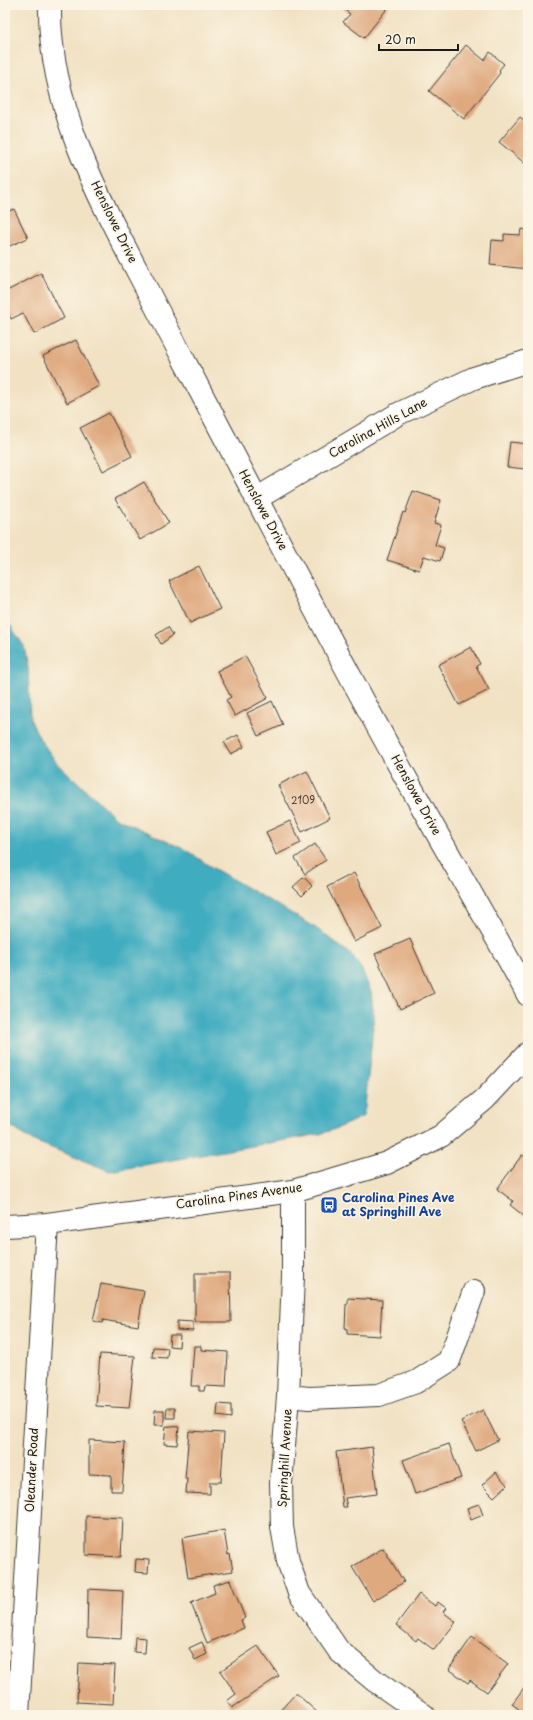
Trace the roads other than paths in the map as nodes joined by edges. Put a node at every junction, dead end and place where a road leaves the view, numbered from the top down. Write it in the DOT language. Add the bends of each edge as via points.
graph roads {
  1 [pos="50,5"];
  2 [pos="528,361"];
  3 [pos="256,499"];
  4 [pos="528,995"];
  5 [pos="528,1053"];
  6 [pos="293,1191"];
  7 [pos="46,1224"];
  8 [pos="5,1226"];
  9 [pos="474,1291"];
  10 [pos="288,1396"];
  11 [pos="18,1715"];
  12 [pos="424,1715"];
  1 -- 3 [label="street, Henslowe Drive" via="50,31 58,80 70,124 107,214"];
  2 -- 3 [label="street, Carolina Hills Lane" via="474,378 398,414"];
  3 -- 4 [label="street, Henslowe Drive" via="415,795"];
  5 -- 6 [label="street, Carolina Pines Avenue" via="485,1099 440,1136 387,1163"];
  6 -- 7 [label="street, Carolina Pines Avenue"];
  6 -- 10 [label="street, Springhill Avenue" via="293,1276"];
  7 -- 8 [label="street, Carolina Pines Avenue"];
  7 -- 11 [label="street, Oleander Road"];
  9 -- 10 [label="street" via="449,1360 416,1382 380,1395 309,1398"];
  10 -- 12 [label="street, Springhill Avenue" via="281,1483 282,1527 288,1561 298,1593 340,1651 375,1681"];
}
